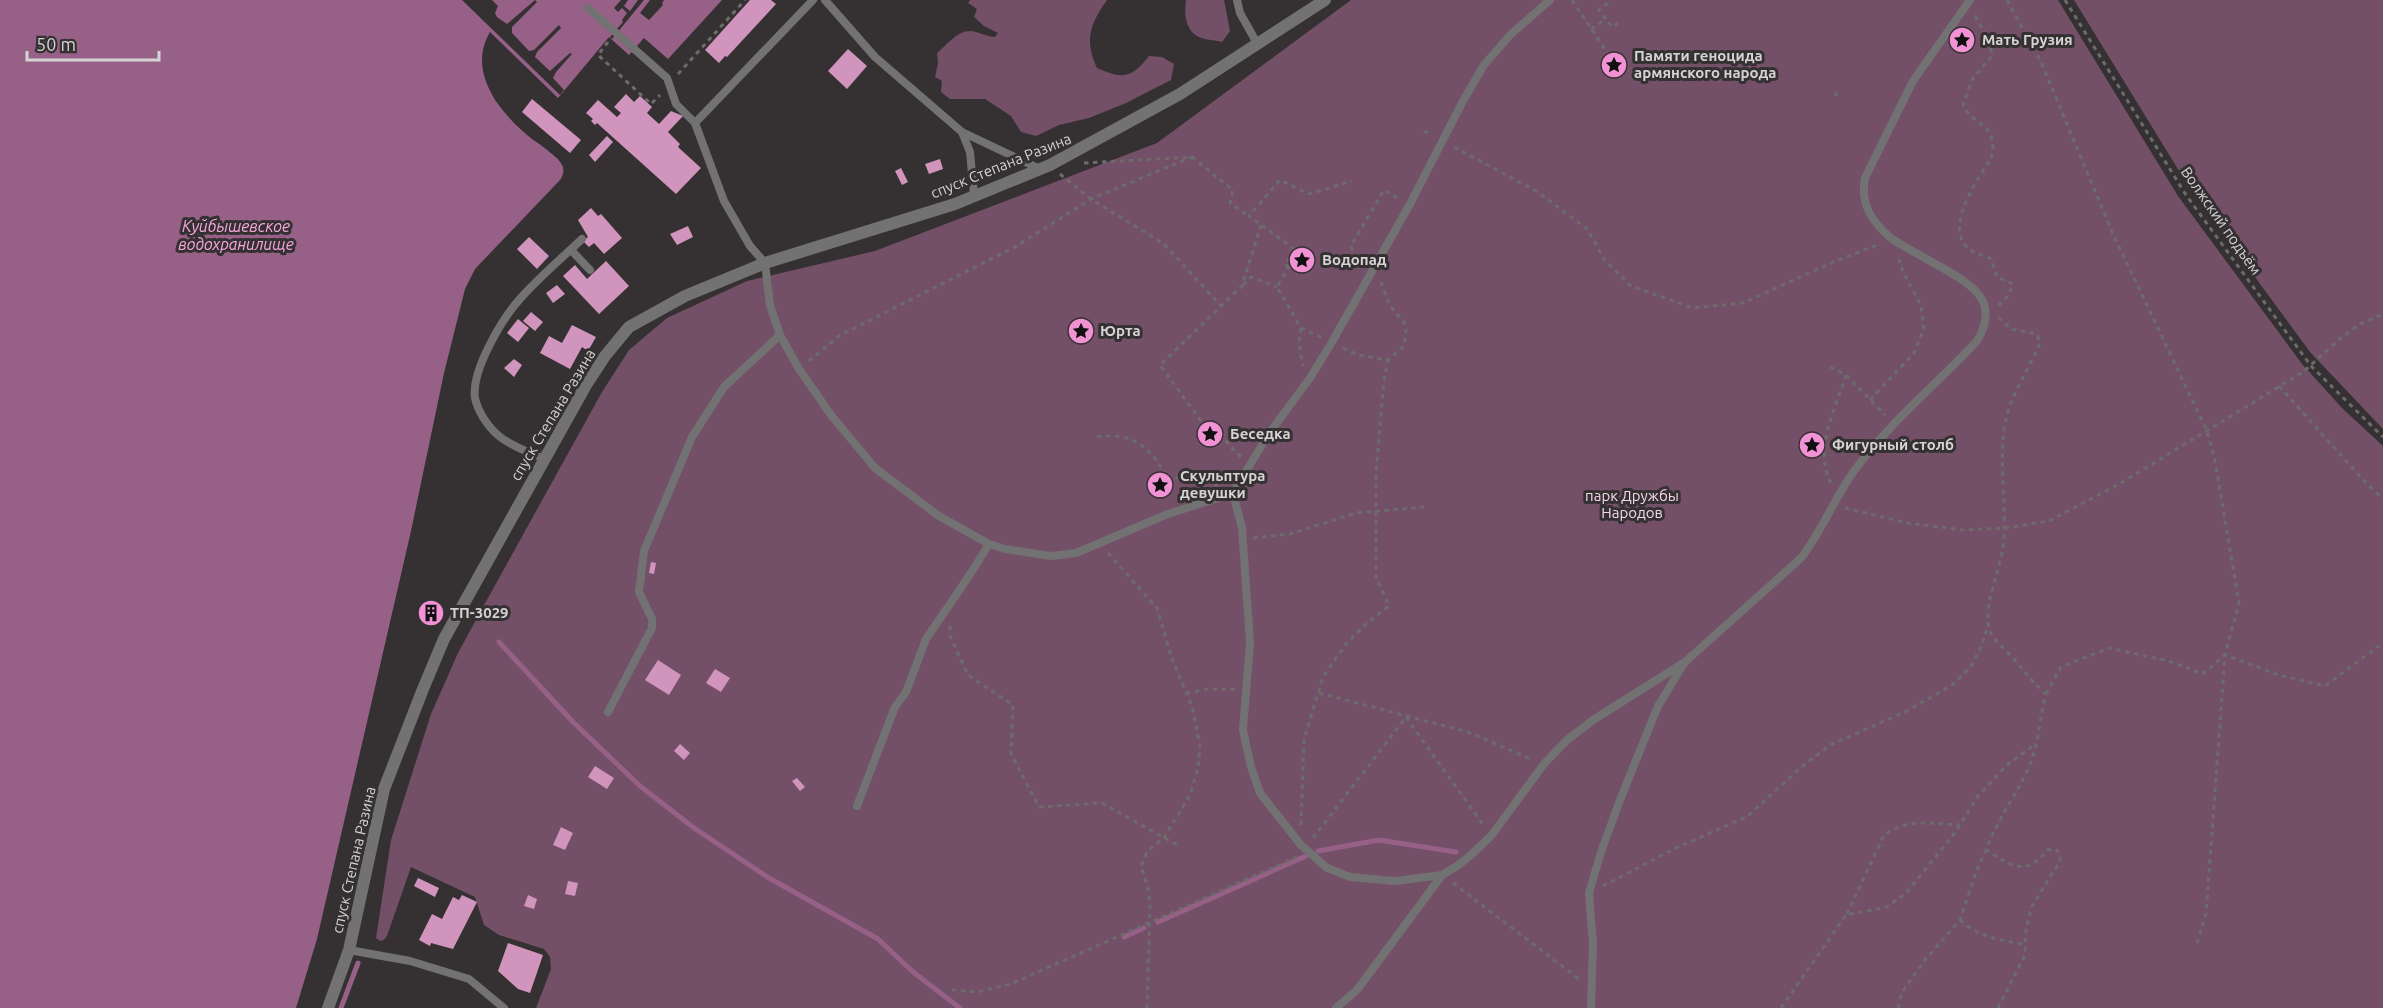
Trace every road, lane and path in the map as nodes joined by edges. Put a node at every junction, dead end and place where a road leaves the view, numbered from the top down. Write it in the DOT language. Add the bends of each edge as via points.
graph roads {
  1 [pos="813,0"];
  2 [pos="825,0"];
  3 [pos="1237,0"];
  4 [pos="1325,0"];
  5 [pos="1550,0"];
  6 [pos="1572,0"];
  7 [pos="2007,0"];
  8 [pos="2065,0"];
  9 [pos="1969,1"];
  10 [pos="1608,3"];
  11 [pos="588,8"];
  12 [pos="1606,19"];
  13 [pos="1621,21"];
  14 [pos="1591,29"];
  15 [pos="1258,45"];
  16 [pos="1612,60"];
  17 [pos="1836,90"];
  18 [pos="1836,96"];
  19 [pos="696,123"];
  20 [pos="1424,131"];
  21 [pos="962,132"];
  22 [pos="1443,141"];
  23 [pos="1192,157"];
  24 [pos="1045,167"];
  25 [pos="1352,181"];
  26 [pos="1384,190"];
  27 [pos="974,195"];
  28 [pos="1091,199"];
  29 [pos="1249,216"];
  30 [pos="1261,225"];
  31 [pos="582,239"];
  32 [pos="1892,239"];
  33 [pos="571,250"];
  34 [pos="1305,256"];
  35 [pos="765,264"];
  36 [pos="1377,266"];
  37 [pos="1288,268"];
  38 [pos="590,270"];
  39 [pos="1903,272"];
  40 [pos="1242,286"];
  41 [pos="1364,287"];
  42 [pos="1277,288"];
  43 [pos="1221,307"];
  44 [pos="2383,314"];
  45 [pos="1301,328"];
  46 [pos="780,335"];
  47 [pos="1332,342"];
  48 [pos="1388,360"];
  49 [pos="2311,366"];
  50 [pos="1830,367"];
  51 [pos="799,369"];
  52 [pos="1846,375"];
  53 [pos="1310,378"];
  54 [pos="2279,386"];
  55 [pos="1870,400"];
  56 [pos="1894,425"];
  57 [pos="2207,431"];
  58 [pos="1096,436"];
  59 [pos="2383,437"];
  60 [pos="544,459"];
  61 [pos="1249,464"];
  62 [pos="1217,486"];
  63 [pos="1233,493"];
  64 [pos="1839,494"];
  65 [pos="2383,499"];
  66 [pos="1833,504"];
  67 [pos="1424,507"];
  68 [pos="1377,510"];
  69 [pos="2005,528"];
  70 [pos="1243,537"];
  71 [pos="988,544"];
  72 [pos="1100,544"];
  73 [pos="951,601"];
  74 [pos="1988,624"];
  75 [pos="2383,643"];
  76 [pos="2225,655"];
  77 [pos="1685,662"];
  78 [pos="1246,689"];
  79 [pos="1186,693"];
  80 [pos="1318,693"];
  81 [pos="2046,694"];
  82 [pos="608,712"];
  83 [pos="1406,717"];
  84 [pos="2035,744"];
  85 [pos="1544,764"];
  86 [pos="857,806"];
  87 [pos="1960,825"];
  88 [pos="1165,836"];
  89 [pos="1491,836"];
  90 [pos="1179,846"];
  91 [pos="1304,849"];
  92 [pos="1986,850"];
  93 [pos="1442,875"];
  94 [pos="1590,893"];
  95 [pos="1846,915"];
  96 [pos="1960,920"];
  97 [pos="1151,922"];
  98 [pos="2026,945"];
  99 [pos="2196,947"];
  100 [pos="349,950"];
  101 [pos="1592,989"];
  102 [pos="952,990"];
  103 [pos="328,1008"];
  104 [pos="504,1008"];
  105 [pos="1147,1008"];
  106 [pos="1336,1008"];
  107 [pos="1591,1008"];
  108 [pos="1781,1008"];
  109 [pos="1898,1008"];
  110 [pos="1998,1008"];
  1 -- 19 [label="lane"];
  2 -- 21 [label="lane" via="875,57"];
  3 -- 15 [label="lane"];
  4 -- 15 [label="street, спуск Степана Разина"];
  5 -- 22 [label="lane" via="1510,35 1484,65"];
  6 -- 14 [label="path"];
  7 -- 57 [label="path" via="2041,62 2113,234"];
  8 -- 49 [label="path, Волжский подъём" via="2186,195"];
  9 -- 32 [label="lane" via="1914,81 1865,178 1864,201 1870,217"];
  9 -- 69 [label="path" via="1992,50 1989,60 1973,78 1963,105 1990,133 1993,151 1965,204 1962,241 1967,248 1991,259 1997,277 2013,284 1997,307 2001,322 2010,329 2037,334 2040,343 2007,417 2003,441"];
  10 -- 12 [label="path" via="1599,10"];
  11 -- 19 [label="lane" via="667,78 676,104"];
  12 -- 13 [label="path" via="1612,27"];
  12 -- 14 [label="path"];
  14 -- 16 [label="path"];
  15 -- 24 [label="street, спуск Степана Разина" via="1180,94"];
  17 -- 18 [label="path"];
  19 -- 35 [label="lane" via="724,201"];
  20 -- 22 [label="path"];
  21 -- 24 [label="lane"];
  21 -- 27 [label="lane" via="970,152"];
  22 -- 32 [label="path" via="1538,192 1587,229 1605,260 1630,286 1693,308 1743,303"];
  22 -- 36 [label="lane"];
  23 -- 24 [label="path"];
  23 -- 28 [label="path"];
  23 -- 29 [label="path" via="1233,190 1230,203"];
  24 -- 27 [label="street, спуск Степана Разина"];
  24 -- 28 [label="path"];
  25 -- 29 [label="path" via="1310,194 1280,180"];
  26 -- 41 [label="path" via="1352,246"];
  27 -- 35 [label="street, спуск Степана Разина"];
  28 -- 43 [label="path" via="1164,244"];
  28 -- 51 [label="path" via="1016,247 839,336"];
  29 -- 30 [label="path"];
  30 -- 37 [label="path" via="1297,251 1285,262"];
  30 -- 40 [label="path"];
  31 -- 33 [label="lane"];
  32 -- 56 [label="lane" via="1973,286 1986,307 1983,332 1977,341"];
  33 -- 38 [label="lane"];
  33 -- 60 [label="lane" via="519,300 500,327 475,388 479,410 488,425 499,436"];
  34 -- 37 [label="path"];
  35 -- 46 [label="lane" via="770,305"];
  35 -- 60 [label="street, спуск Степана Разина" via="685,296 629,327 605,356"];
  36 -- 41 [label="lane"];
  36 -- 48 [label="path" via="1390,306 1406,330 1404,346"];
  37 -- 42 [label="path"];
  39 -- 55 [label="path" via="1921,305 1924,329 1914,353"];
  40 -- 42 [label="path" via="1251,277"];
  40 -- 43 [label="path"];
  41 -- 47 [label="lane"];
  42 -- 45 [label="path"];
  43 -- 61 [label="path" via="1160,365 1207,429 1215,423 1229,445"];
  44 -- 49 [label="path" via="2343,336"];
  45 -- 47 [label="path"];
  45 -- 53 [label="path" via="1301,364"];
  46 -- 51 [label="lane"];
  46 -- 82 [label="lane" via="724,387 692,437 644,552 639,592 652,619 652,628"];
  47 -- 48 [label="path" via="1358,355"];
  47 -- 53 [label="lane"];
  48 -- 68 [label="path" via="1376,472"];
  49 -- 54 [label="path"];
  49 -- 59 [label="path, Волжский подъём"];
  50 -- 52 [label="path"];
  51 -- 71 [label="lane" via="875,468 939,516"];
  52 -- 55 [label="path"];
  52 -- 64 [label="path" via="1825,452 1825,469"];
  53 -- 61 [label="lane"];
  54 -- 57 [label="path"];
  54 -- 65 [label="path"];
  55 -- 56 [label="path"];
  56 -- 64 [label="lane"];
  57 -- 69 [label="path" via="2049,521"];
  57 -- 76 [label="path" via="2239,603"];
  58 -- 62 [label="path" via="1120,436 1139,444 1159,462 1168,481 1199,473 1207,475"];
  60 -- 100 [label="street, спуск Степана Разина" via="444,639 423,689 384,789"];
  61 -- 63 [label="lane"];
  63 -- 70 [label="lane"];
  63 -- 72 [label="lane" via="1168,514"];
  64 -- 66 [label="lane"];
  66 -- 69 [label="path" via="1907,523 1963,530"];
  66 -- 77 [label="lane" via="1801,558"];
  67 -- 68 [label="path"];
  68 -- 70 [label="path" via="1290,534"];
  68 -- 80 [label="path" via="1376,577 1389,606 1366,624 1327,668"];
  69 -- 74 [label="path"];
  70 -- 78 [label="lane" via="1250,642"];
  71 -- 72 [label="lane" via="1051,556 1076,553"];
  71 -- 73 [label="lane"];
  72 -- 79 [label="path" via="1157,608"];
  73 -- 86 [label="lane" via="926,639"];
  73 -- 88 [label="path" via="950,636 968,675 1012,705 1011,754 1039,807 1102,803"];
  74 -- 81 [label="path" via="1993,637"];
  74 -- 94 [label="path" via="1970,668 1952,685 1907,711 1830,745 1748,816"];
  75 -- 76 [label="path" via="2325,686 2279,675"];
  76 -- 81 [label="path" via="2203,674 2169,661 2109,648 2061,667"];
  76 -- 99 [label="path" via="2206,913"];
  77 -- 85 [label="lane" via="1593,720"];
  77 -- 94 [label="lane" via="1658,706 1601,852"];
  78 -- 79 [label="path"];
  78 -- 91 [label="lane" via="1243,730 1260,793"];
  79 -- 88 [label="path" via="1200,746 1198,768 1190,795"];
  80 -- 83 [label="path"];
  80 -- 91 [label="path" via="1304,739"];
  81 -- 84 [label="path"];
  83 -- 85 [label="path" via="1468,732"];
  83 -- 89 [label="path"];
  83 -- 91 [label="path"];
  84 -- 87 [label="path" via="2007,765 1978,796"];
  84 -- 92 [label="path" via="2028,770"];
  85 -- 89 [label="lane"];
  87 -- 95 [label="path" via="1907,891 1887,907"];
  87 -- 95 [label="path" via="1903,824 1892,829 1883,837"];
  88 -- 90 [label="path"];
  88 -- 97 [label="path" via="1147,852 1141,866 1148,888"];
  89 -- 93 [label="lane"];
  91 -- 93 [label="lane" via="1327,868 1350,877 1395,881"];
  91 -- 97 [label="path"];
  92 -- 96 [label="path"];
  92 -- 98 [label="path" via="2020,867 2030,866 2047,850 2055,849 2060,854 2060,861 2032,906"];
  93 -- 101 [label="path"];
  93 -- 106 [label="lane" via="1357,990"];
  94 -- 101 [label="lane"];
  95 -- 108 [label="path"];
  96 -- 98 [label="path" via="1972,931"];
  96 -- 109 [label="path" via="1902,992"];
  97 -- 102 [label="path" via="1011,984 976,992"];
  97 -- 105 [label="path"];
  98 -- 110 [label="path" via="2025,955"];
  100 -- 103 [label="street, спуск Степана Разина"];
  100 -- 104 [label="lane" via="410,961 469,979"];
  101 -- 107 [label="lane"];
}
